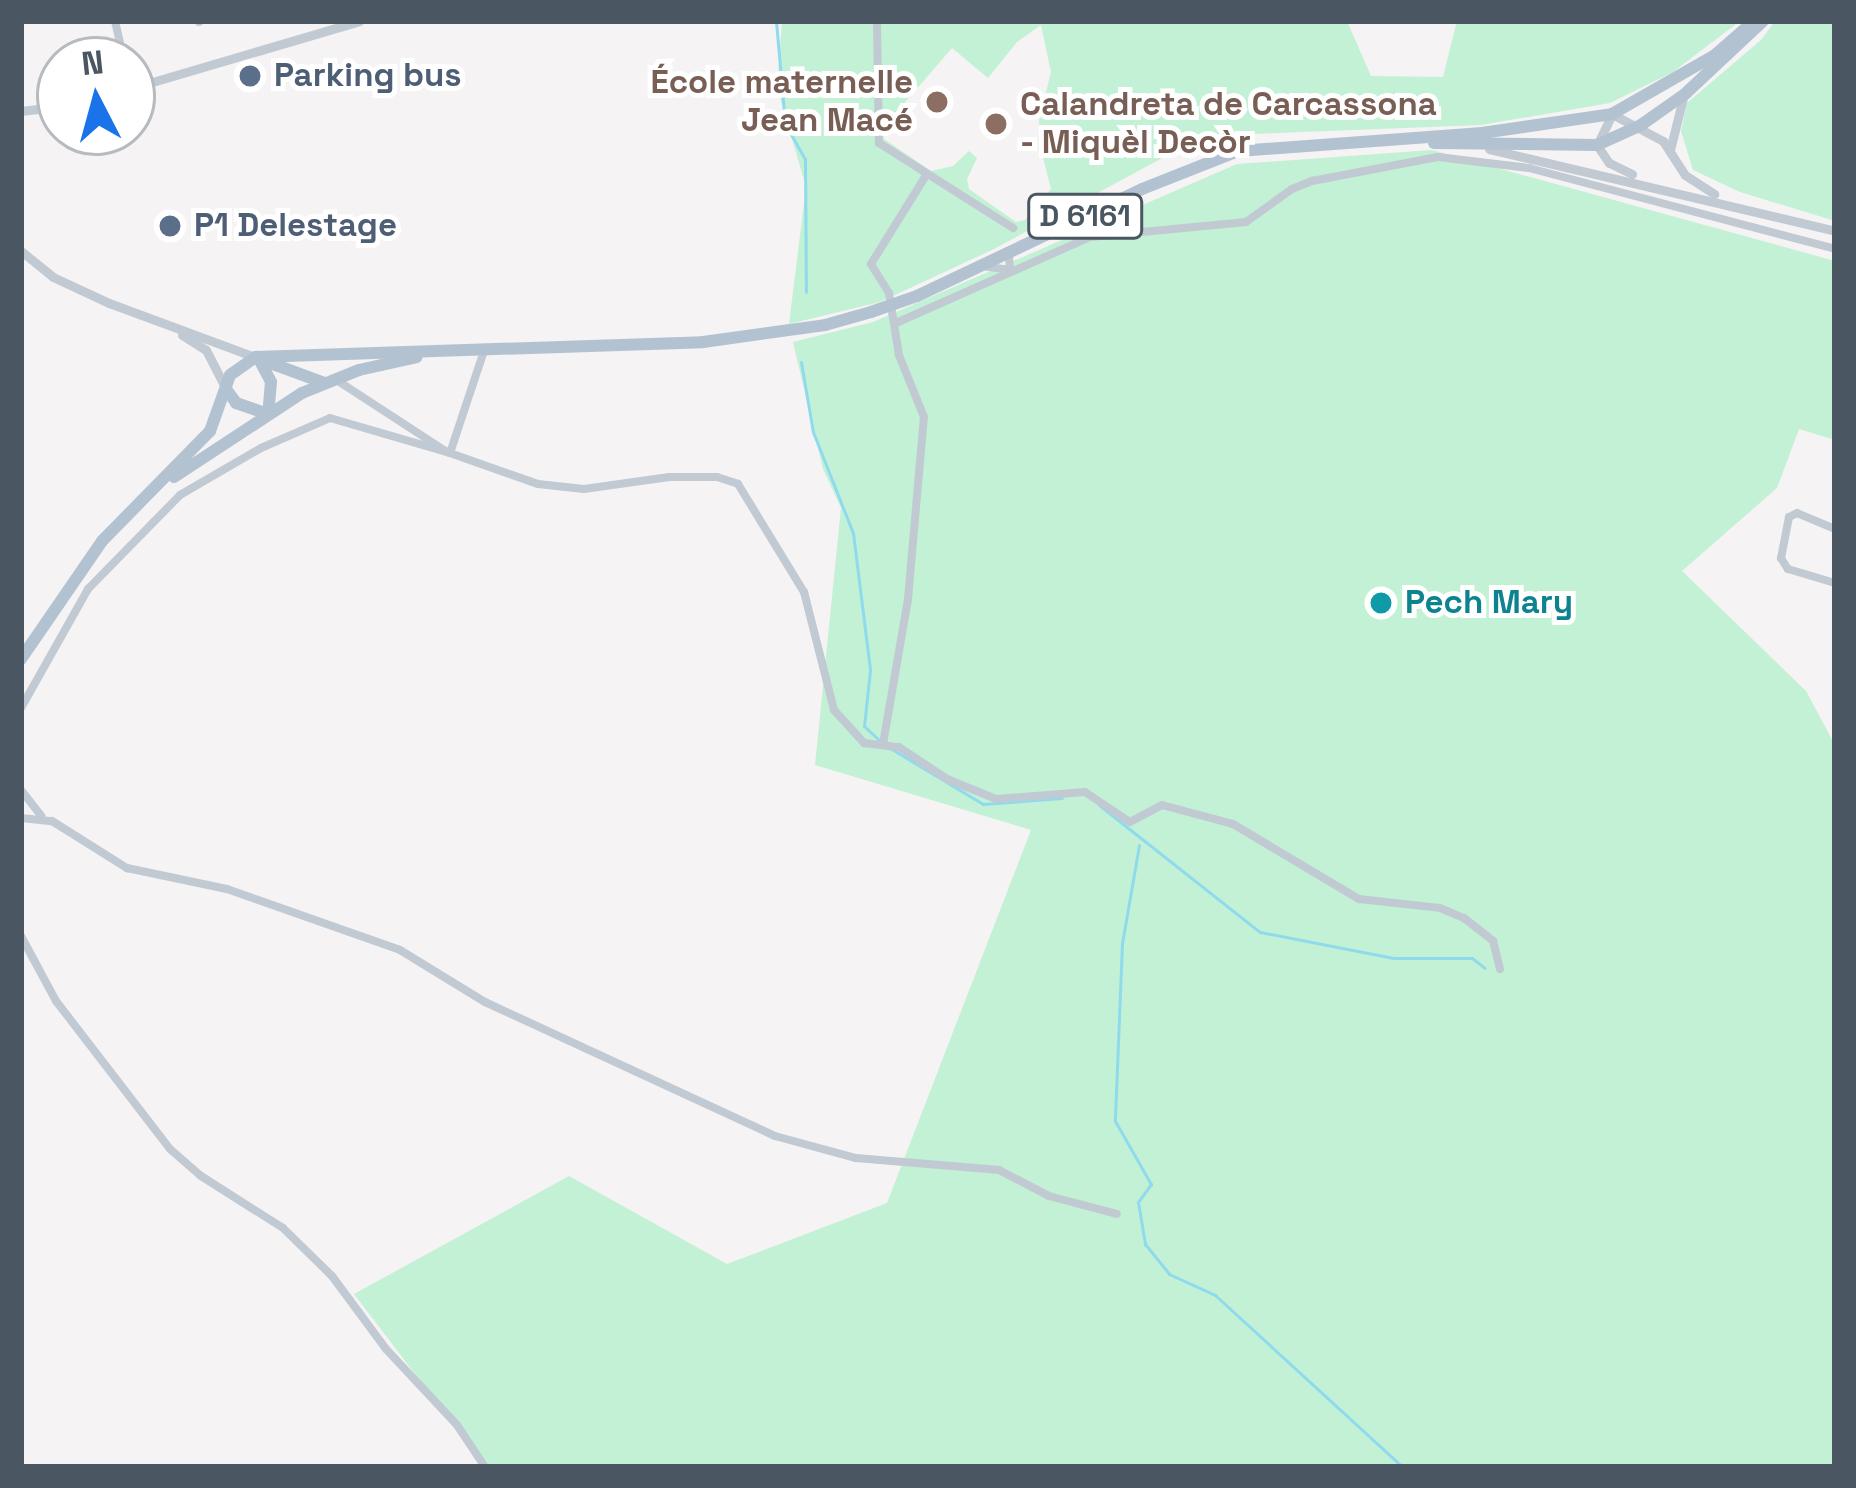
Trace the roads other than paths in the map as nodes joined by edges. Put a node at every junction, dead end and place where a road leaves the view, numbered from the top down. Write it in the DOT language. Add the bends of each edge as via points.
graph roads {
  1 [pos="357,21"];
  2 [pos="877,21"];
  3 [pos="1754,21"];
  4 [pos="1763,21"];
  5 [pos="156,81"];
  6 [pos="1685,94"];
  7 [pos="1612,114"];
  8 [pos="1641,125"];
  9 [pos="1372,140"];
  10 [pos="1448,143"];
  11 [pos="1598,145"];
  12 [pos="1670,151"];
  13 [pos="926,177"];
  14 [pos="1652,184"];
  15 [pos="1731,202"];
  16 [pos="1012,228"];
  17 [pos="1835,231"];
  18 [pos="1835,249"];
  19 [pos="21,251"];
  20 [pos="1012,251"];
  21 [pos="980,266"];
  22 [pos="1010,271"];
  23 [pos="896,323"];
  24 [pos="172,329"];
  25 [pos="505,345"];
  26 [pos="485,348"];
  27 [pos="256,357"];
  28 [pos="330,381"];
  29 [pos="225,387"];
  30 [pos="268,414"];
  31 [pos="448,453"];
  32 [pos="140,502"];
  33 [pos="1835,529"];
  34 [pos="1835,583"];
  35 [pos="21,659"];
  36 [pos="21,708"];
  37 [pos="884,744"];
  38 [pos="21,790"];
  39 [pos="42,817"];
  40 [pos="21,818"];
  41 [pos="21,936"];
  42 [pos="1500,969"];
  43 [pos="1118,1214"];
  44 [pos="485,1467"];
  1 -- 5 [label="street"];
  2 -- 13 [label="street" via="879,143"];
  3 -- 7 [label="main road, D 6161" via="1697,67"];
  4 -- 6 [label="main road, D 6161"];
  6 -- 8 [label="main road, D 6161"];
  6 -- 12 [label="street"];
  7 -- 8 [label="street"];
  7 -- 9 [label="main road, D 6161"];
  7 -- 11 [label="street"];
  8 -- 11 [label="main road, D 6161"];
  8 -- 12 [label="street"];
  9 -- 10 [label="main road, D 6161"];
  9 -- 20 [label="main road, D 6161" via="1257,147 1215,158"];
  10 -- 11 [label="main road, D 6161"];
  10 -- 14 [label="street"];
  11 -- 14 [label="street" via="1609,163"];
  12 -- 15 [label="street" via="1697,185"];
  13 -- 16 [label="street"];
  13 -- 23 [label="street" via="871,264"];
  14 -- 15 [label="street"];
  15 -- 17 [label="street"];
  18 -- 22 [label="street" via="1457,156 1312,181 1246,222 1090,237"];
  19 -- 24 [label="street" via="53,277"];
  20 -- 21 [label="main road, D 6161"];
  20 -- 22 [label="street"];
  21 -- 22 [label="street"];
  21 -- 25 [label="main road, D 6161, bridge" via="825,326 724,340"];
  22 -- 23 [label="street"];
  23 -- 37 [label="street" via="899,355 924,416 908,599"];
  24 -- 27 [label="street"];
  24 -- 29 [label="street" via="206,350"];
  25 -- 26 [label="main road, D 6161"];
  25 -- 27 [label="main road"];
  26 -- 28 [label="main road, D 6161" via="404,358"];
  26 -- 31 [label="street"];
  27 -- 28 [label="main road"];
  27 -- 29 [label="main road"];
  27 -- 30 [label="main road" via="271,382"];
  28 -- 30 [label="main road, D 6161"];
  28 -- 31 [label="street"];
  29 -- 30 [label="main road" via="236,403"];
  29 -- 32 [label="main road" via="210,431"];
  30 -- 32 [label="main road, D 6161"];
  31 -- 36 [label="street" via="330,418 180,495 88,589"];
  31 -- 37 [label="street" via="538,484 584,489 669,477 738,484 804,592 834,710 864,743"];
  32 -- 35 [label="main road, D 6161" via="102,541"];
  33 -- 34 [label="street" via="1797,512 1781,558 1788,569"];
  37 -- 42 [label="street" via="996,800 1085,792 1130,822 1162,805 1233,824 1359,898 1464,918 1493,941"];
  38 -- 39 [label="street"];
  39 -- 40 [label="street"];
  39 -- 43 [label="street" via="118,866 227,889 400,950 485,1002 775,1136 856,1158 1000,1170 1048,1196"];
  41 -- 44 [label="street" via="56,1001 170,1149 283,1228 332,1276"];
}
